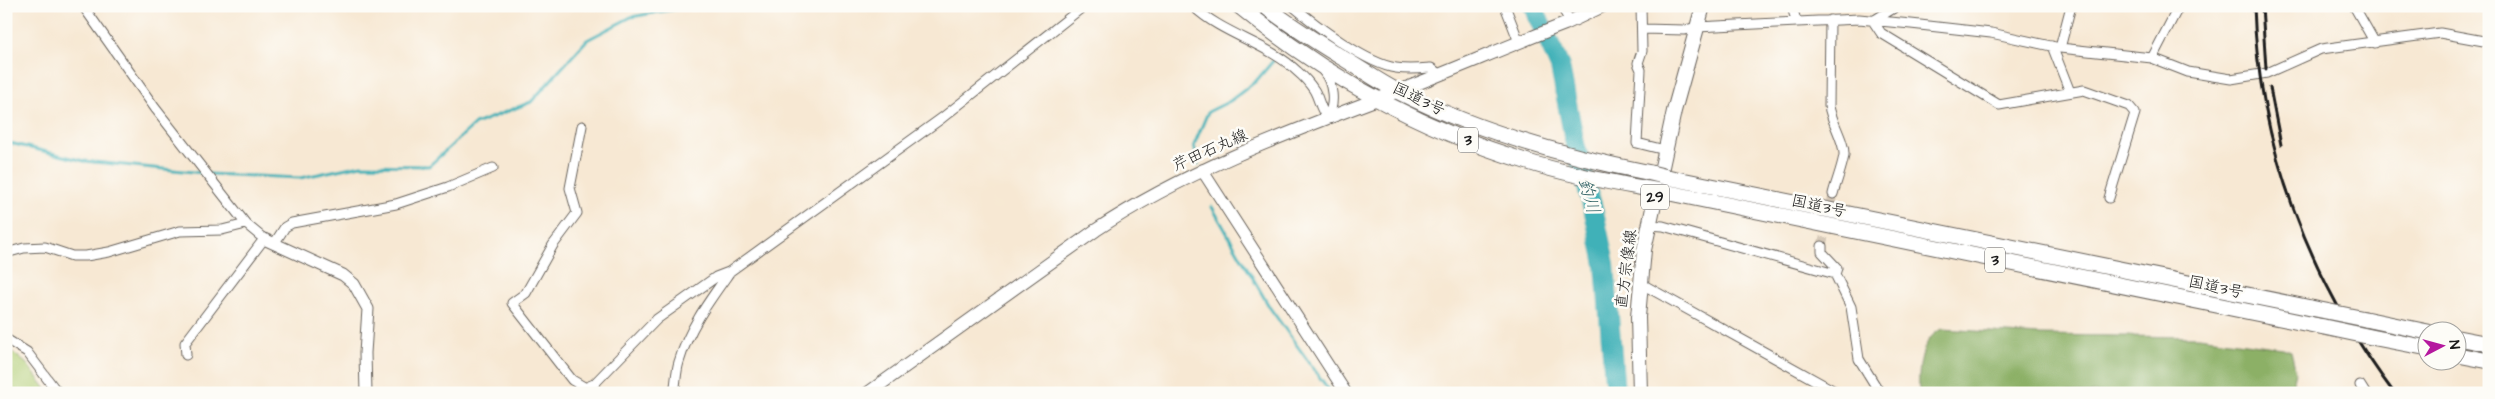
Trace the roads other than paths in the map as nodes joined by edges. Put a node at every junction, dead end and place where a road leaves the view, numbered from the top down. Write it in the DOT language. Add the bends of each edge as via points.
graph roads {
  1 [pos="83,6"];
  2 [pos="1084,6"];
  3 [pos="1193,6"];
  4 [pos="1239,6"];
  5 [pos="1265,6"];
  6 [pos="1293,6"];
  7 [pos="1505,6"];
  8 [pos="1561,6"];
  9 [pos="1603,6"];
  10 [pos="1641,6"];
  11 [pos="1703,6"];
  12 [pos="1792,6"];
  13 [pos="1897,6"];
  14 [pos="2070,6"];
  15 [pos="2179,6"];
  16 [pos="2354,6"];
  17 [pos="1830,20"];
  18 [pos="1796,21"];
  19 [pos="1873,21"];
  20 [pos="1568,22"];
  21 [pos="1697,27"];
  22 [pos="1642,30"];
  23 [pos="1519,42"];
  24 [pos="2489,42"];
  25 [pos="2375,43"];
  26 [pos="2056,47"];
  27 [pos="2152,58"];
  28 [pos="1316,64"];
  29 [pos="1439,74"];
  30 [pos="1397,91"];
  31 [pos="2070,92"];
  32 [pos="1378,98"];
  33 [pos="1327,117"];
  34 [pos="582,126"];
  35 [pos="1665,150"];
  36 [pos="493,168"];
  37 [pos="1202,170"];
  38 [pos="1833,194"];
  39 [pos="2110,198"];
  40 [pos="246,224"];
  41 [pos="1649,225"];
  42 [pos="269,242"];
  43 [pos="1822,246"];
  44 [pos="6,253"];
  45 [pos="729,272"];
  46 [pos="1835,274"];
  47 [pos="1640,283"];
  48 [pos="2418,330"];
  49 [pos="6,339"];
  50 [pos="2468,340"];
  51 [pos="2489,344"];
  52 [pos="2418,346"];
  53 [pos="186,355"];
  54 [pos="2468,357"];
  55 [pos="2489,361"];
  56 [pos="586,390"];
  57 [pos="58,393"];
  58 [pos="366,393"];
  59 [pos="573,393"];
  60 [pos="674,393"];
  61 [pos="868,393"];
  62 [pos="1346,393"];
  63 [pos="1640,393"];
  64 [pos="1838,393"];
  65 [pos="1880,393"];
  1 -- 40 [label="street" via="155,108"];
  2 -- 45 [label="street" via="942,118"];
  3 -- 33 [label="street" via="1203,16 1247,38 1298,71 1314,90"];
  4 -- 28 [label="highway, 国道3号 / 3"];
  5 -- 30 [label="highway, 国道3号 / 3" via="1286,23"];
  6 -- 29 [label="street" via="1366,58 1394,68 1431,68"];
  7 -- 23 [label="street"];
  8 -- 20 [label="street"];
  9 -- 20 [label="main road, 芹田石丸線"];
  10 -- 22 [label="street"];
  11 -- 21 [label="main road, 直方宗像線 / 29"];
  12 -- 18 [label="street"];
  13 -- 19 [label="street"];
  14 -- 26 [label="street"];
  15 -- 27 [label="street"];
  16 -- 25 [label="street"];
  17 -- 18 [label="street"];
  17 -- 19 [label="street"];
  17 -- 38 [label="street" via="1830,118 1844,156"];
  18 -- 21 [label="street"];
  19 -- 26 [label="street" via="1991,34"];
  19 -- 31 [label="street" via="1881,33 1999,105"];
  20 -- 23 [label="main road, 芹田石丸線"];
  21 -- 22 [label="street"];
  21 -- 35 [label="main road, 直方宗像線 / 29"];
  22 -- 35 [label="street" via="1642,51 1638,63 1641,70 1637,143"];
  23 -- 29 [label="main road, 芹田石丸線"];
  24 -- 25 [label="street" via="2440,34"];
  25 -- 27 [label="street" via="2321,49 2267,73 2231,80 2188,72"];
  26 -- 27 [label="street"];
  26 -- 31 [label="street"];
  28 -- 32 [label="highway, 国道3号 / 3"];
  28 -- 33 [label="street" via="1327,76 1331,89 1331,112"];
  29 -- 30 [label="main road, 芹田石丸線"];
  30 -- 32 [label="main road, 芹田石丸線"];
  30 -- 48 [label="highway, 国道3号 / 3, bridge" via="1461,120 1558,153 1605,164"];
  31 -- 39 [label="street" via="2084,90 2129,106 2135,112"];
  32 -- 33 [label="main road, 芹田石丸線"];
  32 -- 52 [label="highway, 国道3号 / 3, bridge" via="1426,124 1562,172"];
  33 -- 37 [label="main road, 芹田石丸線"];
  34 -- 56 [label="street" via="570,188 576,213 553,244 526,293 512,303 572,380"];
  35 -- 41 [label="main road, 直方宗像線 / 29"];
  36 -- 42 [label="street" via="396,204 292,223"];
  37 -- 61 [label="main road, 芹田石丸線" via="1134,204"];
  37 -- 62 [label="street"];
  40 -- 42 [label="street"];
  40 -- 44 [label="street" via="222,230 180,231 86,256 72,256 45,247"];
  41 -- 46 [label="street" via="1663,226"];
  41 -- 47 [label="main road, 直方宗像線 / 29"];
  42 -- 53 [label="street" via="185,343"];
  42 -- 58 [label="street" via="343,275 363,297 368,309 364,353"];
  43 -- 46 [label="street" via="1822,252 1837,268"];
  45 -- 56 [label="street" via="716,277 657,319"];
  45 -- 60 [label="street" via="700,313 687,341 678,363"];
  46 -- 65 [label="street" via="1851,307 1859,359"];
  47 -- 63 [label="main road, 直方宗像線 / 29"];
  47 -- 64 [label="street"];
  49 -- 57 [label="street" via="27,352"];
  50 -- 51 [label="highway"];
  54 -- 55 [label="highway"];
  56 -- 59 [label="street"];
}
